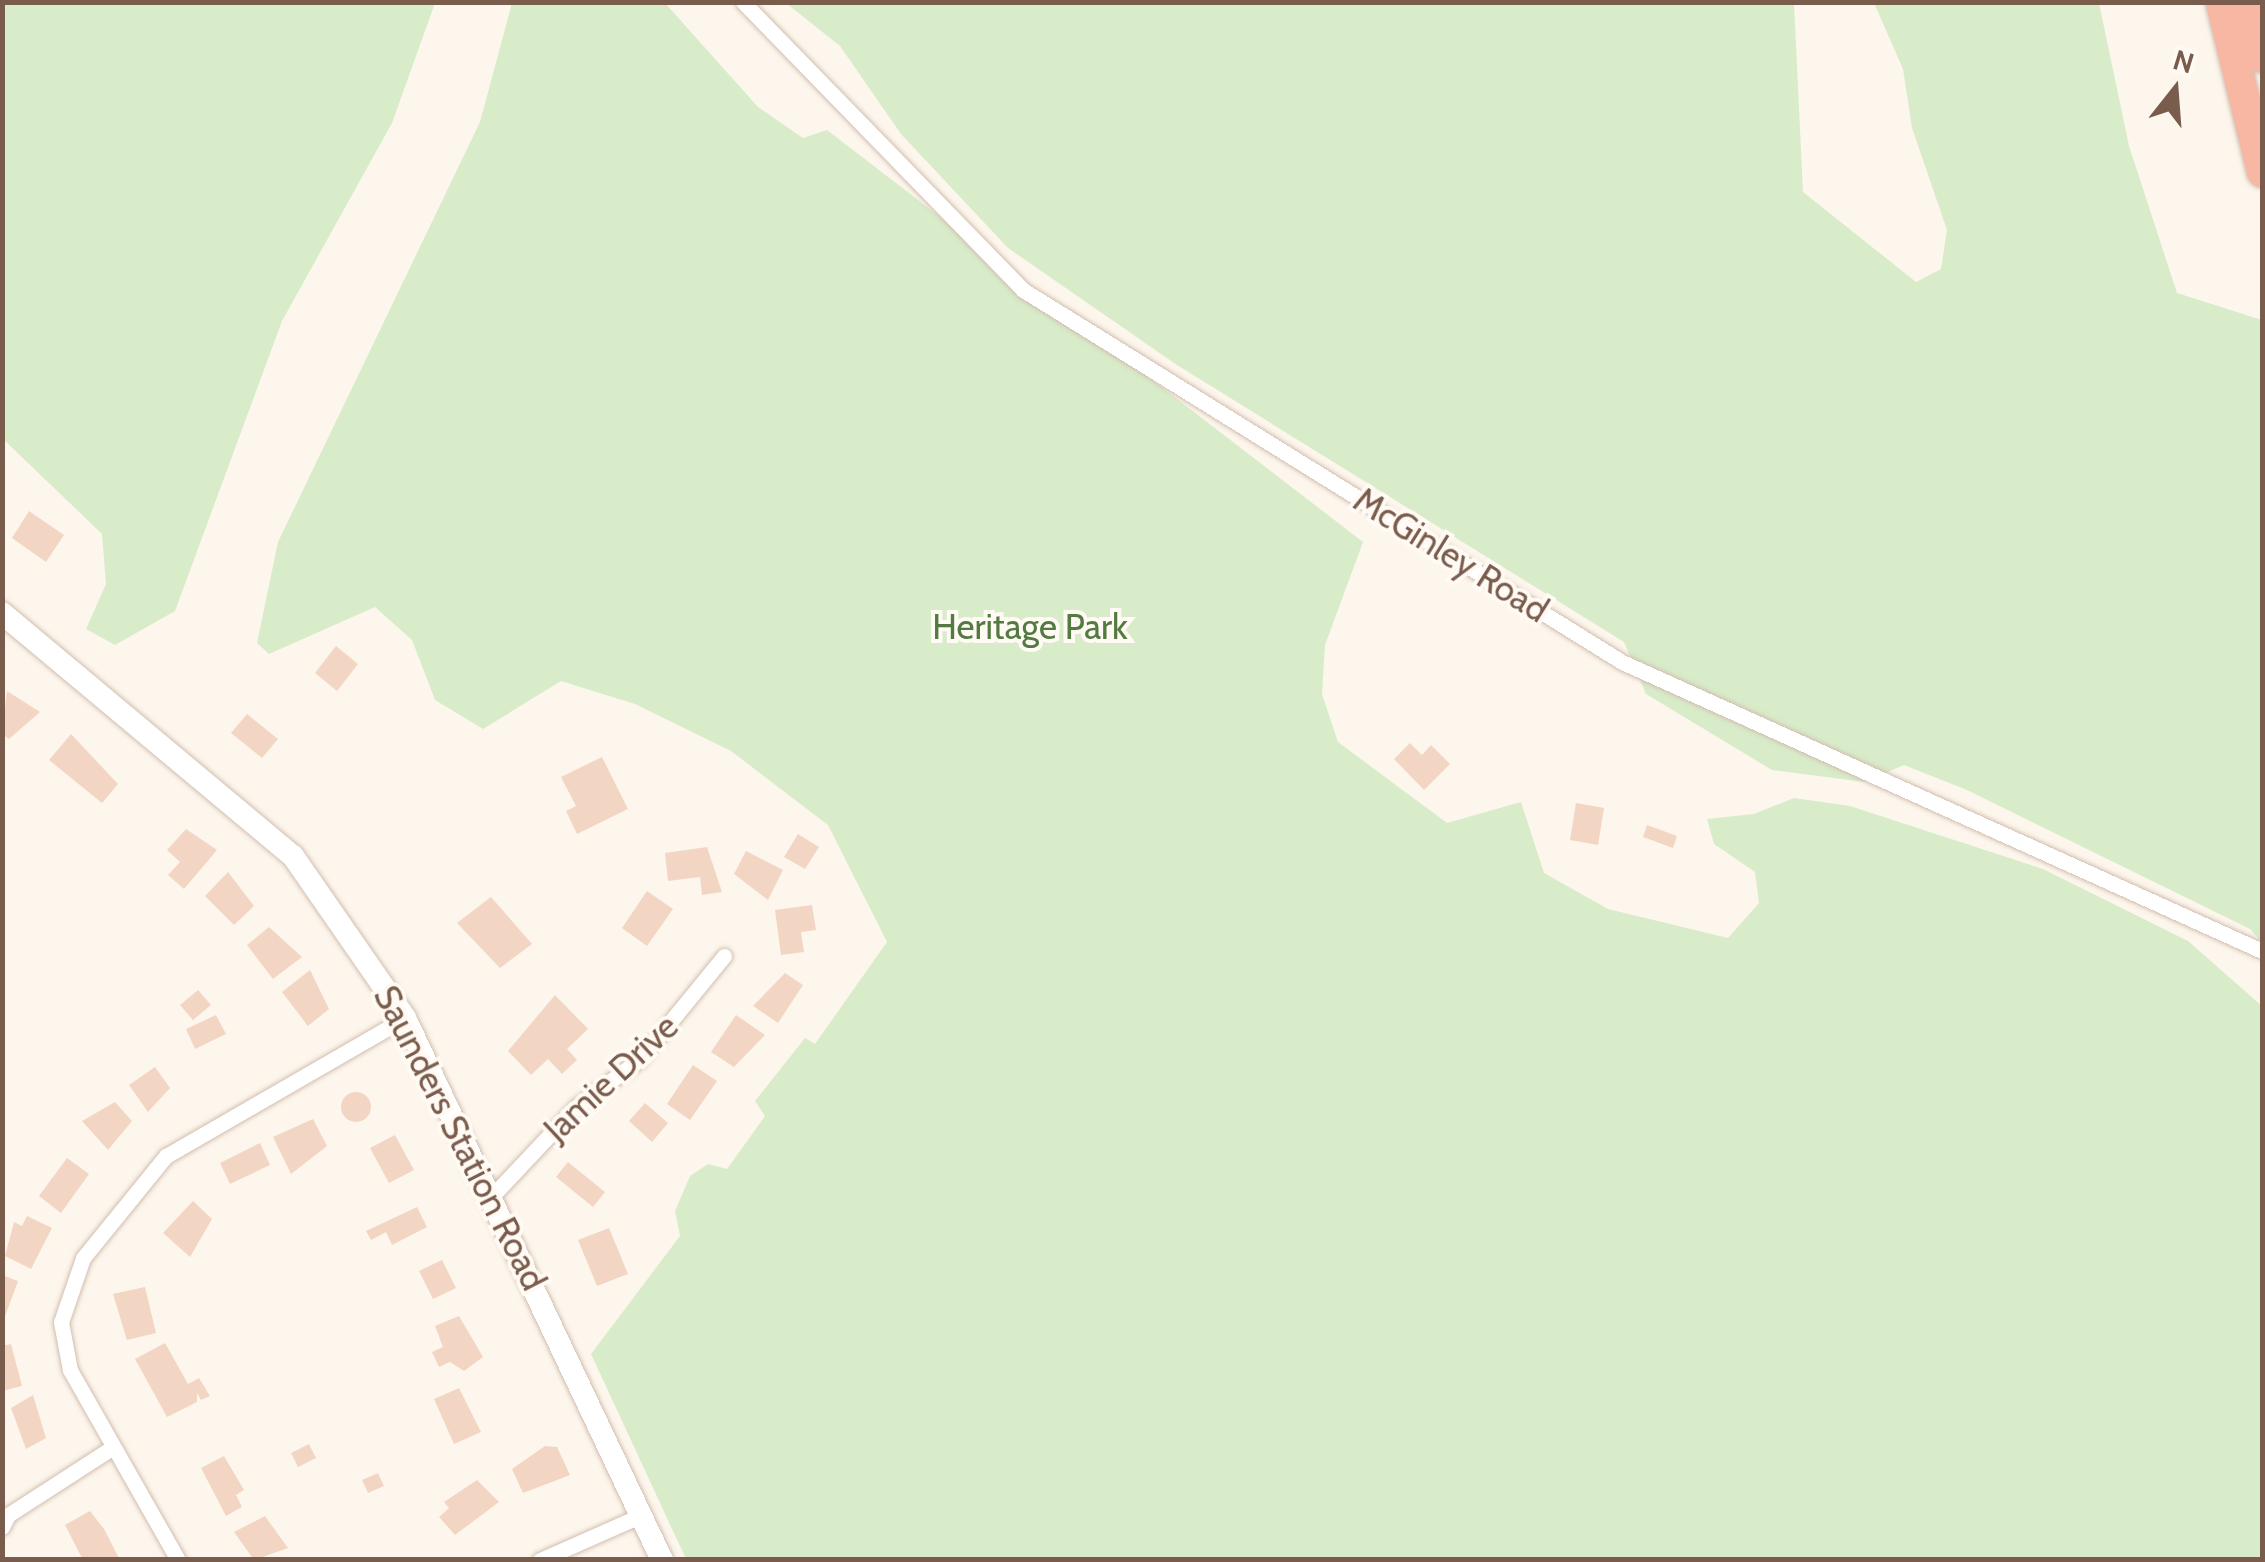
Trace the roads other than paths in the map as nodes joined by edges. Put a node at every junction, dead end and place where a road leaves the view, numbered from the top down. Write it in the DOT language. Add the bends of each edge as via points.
graph roads {
  1 [pos="743,2"];
  2 [pos="2220,2"];
  3 [pos="2249,2"];
  4 [pos="2262,57"];
  5 [pos="2262,172"];
  6 [pos="2,613"];
  7 [pos="2262,951"];
  8 [pos="724,956"];
  9 [pos="405,1018"];
  10 [pos="492,1195"];
  11 [pos="113,1447"];
  12 [pos="642,1515"];
  13 [pos="2,1527"];
  14 [pos="178,1560"];
  15 [pos="540,1560"];
  16 [pos="662,1560"];
  1 -- 7 [label="street, McGinley Road" via="1023,290 1622,662"];
  2 -- 5 [label="highway"];
  3 -- 4 [label="highway"];
  6 -- 9 [label="street, Saunders Station Road" via="293,856"];
  8 -- 10 [label="street, Jamie Drive" via="640,1059 576,1107"];
  9 -- 10 [label="street, Saunders Station Road"];
  9 -- 11 [label="street" via="166,1156 83,1258 61,1322 70,1370"];
  10 -- 12 [label="street, Saunders Station Road"];
  11 -- 13 [label="street" via="8,1514"];
  11 -- 14 [label="street"];
  12 -- 15 [label="street"];
  12 -- 16 [label="street, Saunders Station Road"];
}
